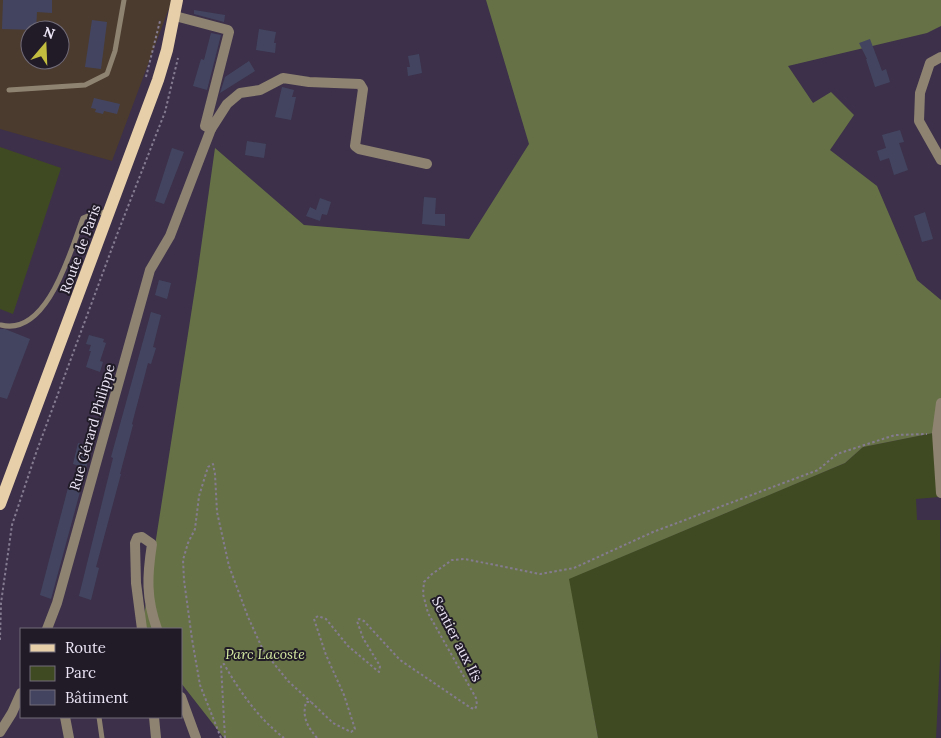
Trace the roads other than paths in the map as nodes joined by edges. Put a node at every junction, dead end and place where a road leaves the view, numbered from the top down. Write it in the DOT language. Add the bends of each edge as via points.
graph roads {
  1 [pos="124,0"];
  2 [pos="177,0"];
  3 [pos="175,16"];
  4 [pos="941,57"];
  5 [pos="9,90"];
  6 [pos="211,129"];
  7 [pos="941,160"];
  8 [pos="427,164"];
  9 [pos="109,213"];
  10 [pos="1,326"];
  11 [pos="941,403"];
  12 [pos="941,492"];
  13 [pos="0,504"];
  14 [pos="47,628"];
  15 [pos="142,628"];
  16 [pos="157,628"];
  17 [pos="20,695"];
  18 [pos="182,700"];
  19 [pos="65,718"];
  20 [pos="99,718"];
  21 [pos="154,718"];
  22 [pos="0,732"];
  23 [pos="69,738"];
  24 [pos="102,738"];
  25 [pos="156,738"];
  26 [pos="196,738"];
  1 -- 5 [label="lane" via="115,51 107,74 85,85"];
  2 -- 3 [label="main road, Route de Paris"];
  3 -- 6 [label="street" via="229,32 205,126"];
  3 -- 9 [label="main road, Route de Paris" via="158,80"];
  4 -- 7 [label="street" via="930,63 920,93 919,121"];
  6 -- 8 [label="street" via="227,104 240,93 260,90 283,78 360,84 363,89 355,146"];
  6 -- 14 [label="street, Rue Gérard Philippe" via="170,236 150,270 58,603"];
  9 -- 10 [label="lane" via="97,212 83,218 60,280 39,311 20,326"];
  9 -- 13 [label="main road, Route de Paris"];
  11 -- 12 [label="street" via="937,433"];
  15 -- 16 [label="street" via="135,543 142,537 152,544 148,591"];
  17 -- 22 [label="street"];
  18 -- 26 [label="street"];
  19 -- 23 [label="street"];
  20 -- 24 [label="lane"];
  21 -- 25 [label="street"];
}
